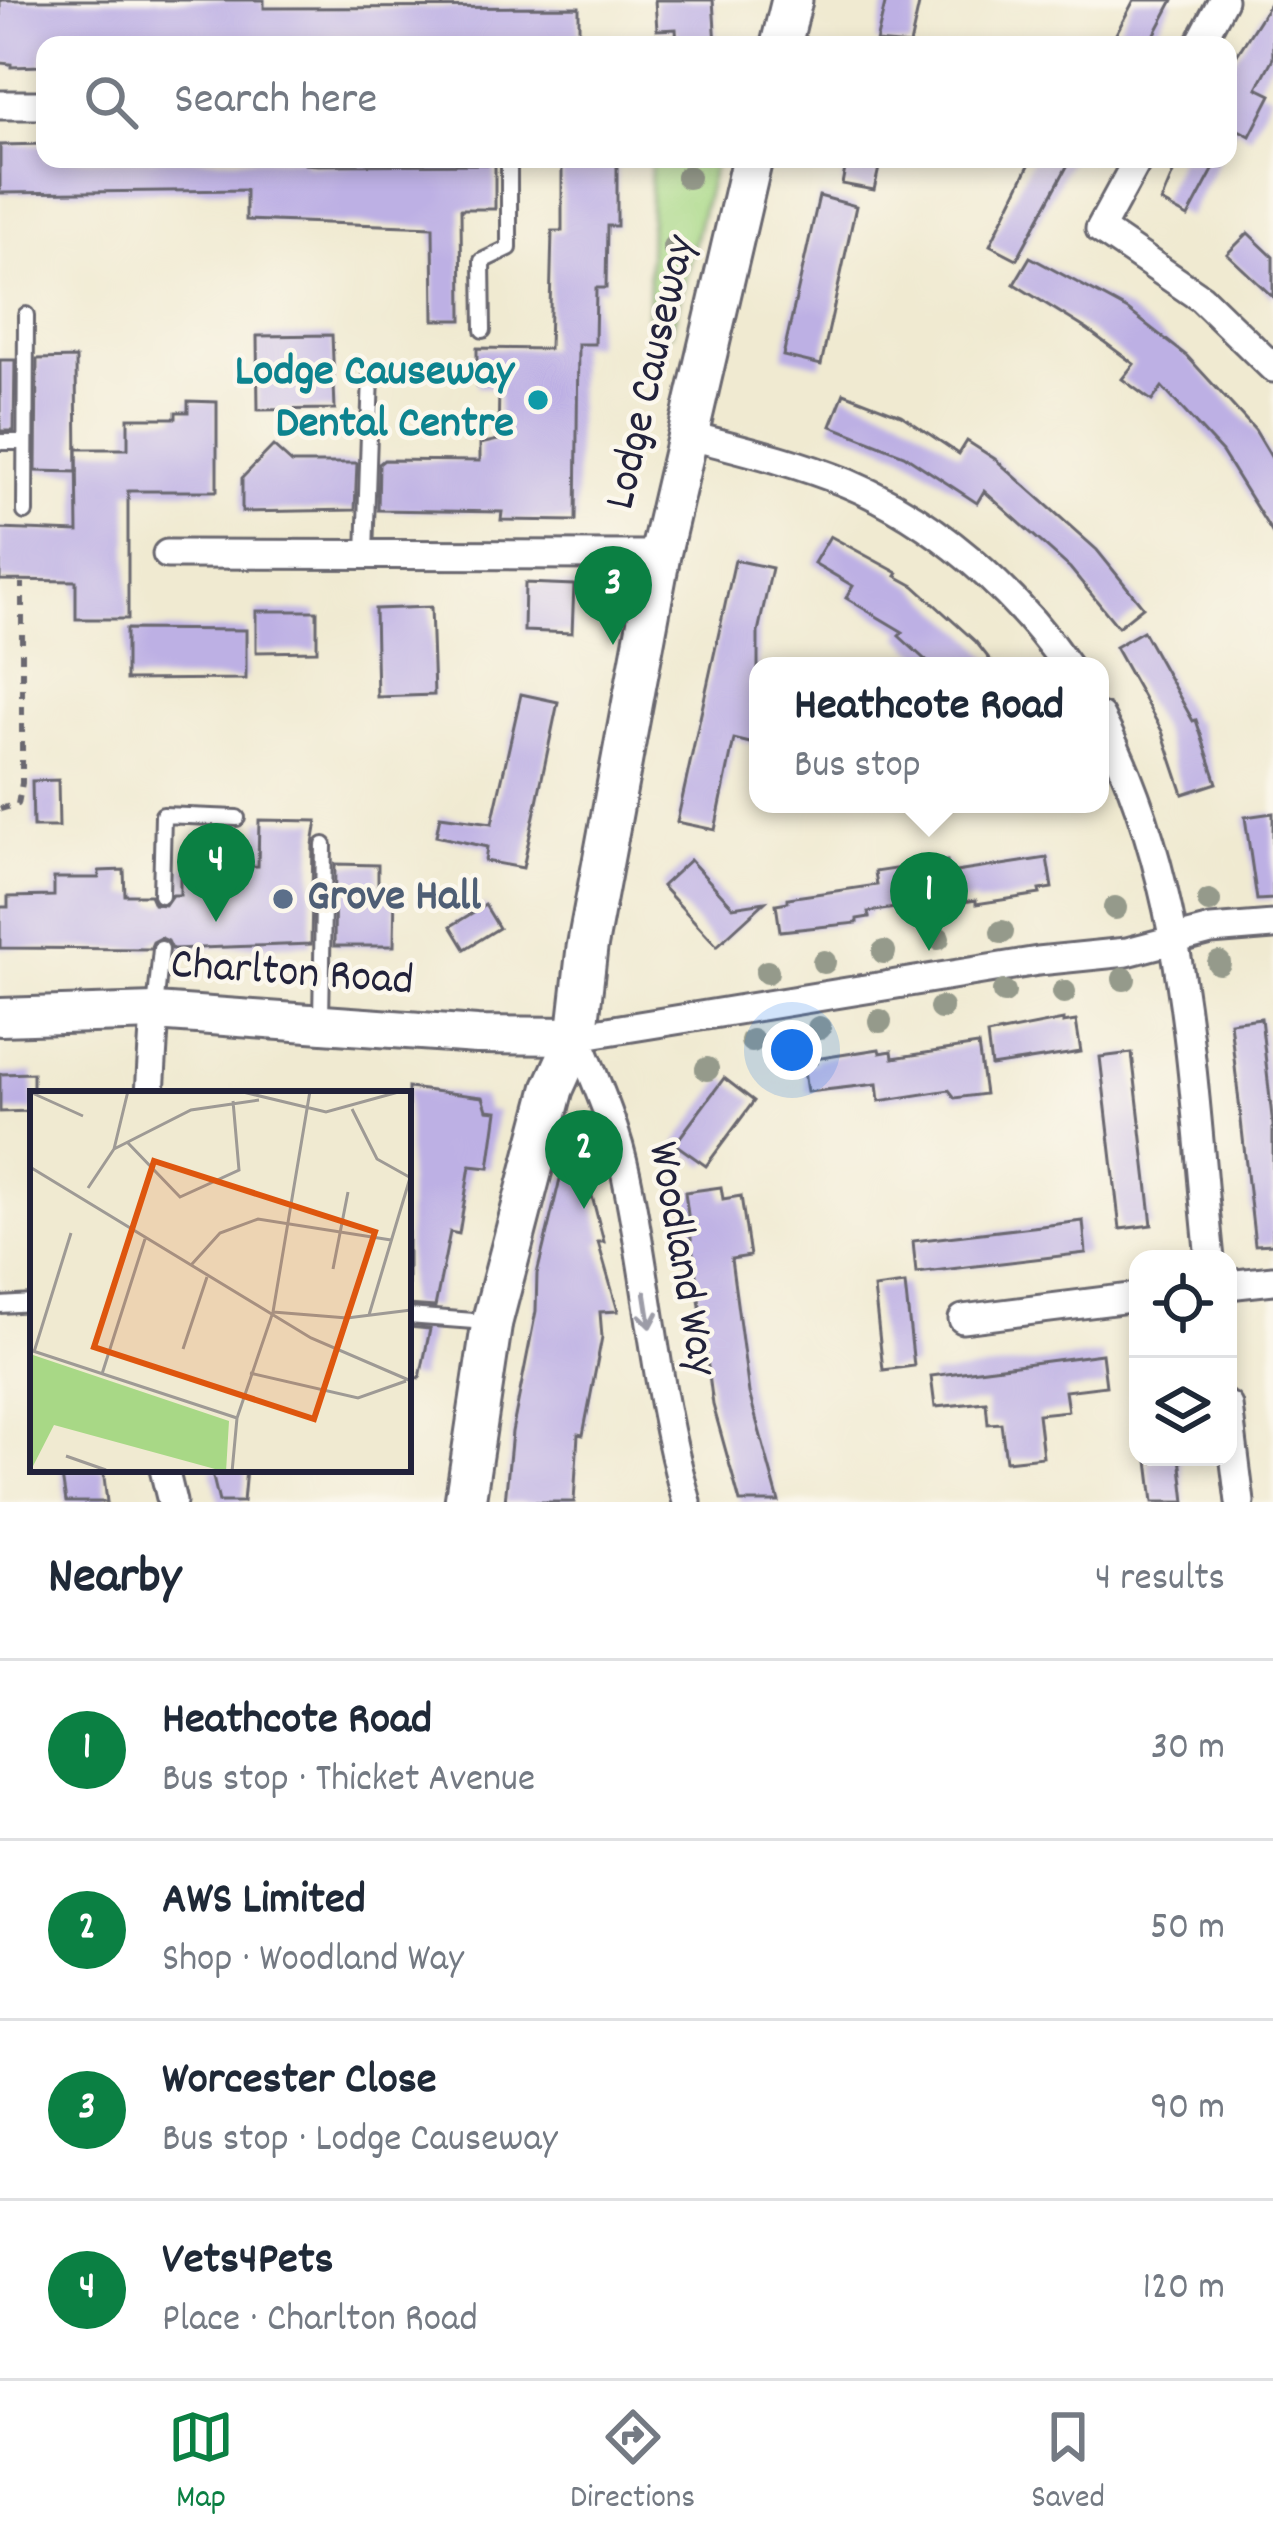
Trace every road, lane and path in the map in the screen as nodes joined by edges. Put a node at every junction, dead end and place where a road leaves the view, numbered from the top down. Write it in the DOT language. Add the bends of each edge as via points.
graph roads {
  1 [pos="792,0"];
  2 [pos="1223,0"];
  3 [pos="783,36"];
  4 [pos="1204,36"];
  5 [pos="0,105"];
  6 [pos="36,105"];
  7 [pos="508,168"];
  8 [pos="750,168"];
  9 [pos="1133,168"];
  10 [pos="26,315"];
  11 [pos="482,330"];
  12 [pos="1273,368"];
  13 [pos="371,374"];
  14 [pos="687,435"];
  15 [pos="0,442"];
  16 [pos="25,442"];
  17 [pos="25,512"];
  18 [pos="167,554"];
  19 [pos="365,554"];
  20 [pos="660,554"];
  21 [pos="22,584"];
  22 [pos="1060,657"];
  23 [pos="1109,739"];
  24 [pos="0,809"];
  25 [pos="237,818"];
  26 [pos="324,845"];
  27 [pos="161,895"];
  28 [pos="1273,925"];
  29 [pos="1175,940"];
  30 [pos="161,949"];
  31 [pos="154,1012"];
  32 [pos="0,1017"];
  33 [pos="321,1024"];
  34 [pos="577,1036"];
  35 [pos="150,1091"];
  36 [pos="1209,1250"];
  37 [pos="1273,1280"];
  38 [pos="1237,1284"];
  39 [pos="1129,1298"];
  40 [pos="30,1303"];
  41 [pos="0,1305"];
  42 [pos="411,1316"];
  43 [pos="963,1319"];
  44 [pos="492,1322"];
  45 [pos="1236,1466"];
  46 [pos="165,1472"];
  47 [pos="172,1502"];
  48 [pos="465,1502"];
  49 [pos="687,1502"];
  50 [pos="1240,1502"];
  1 -- 3 [label="main road"];
  2 -- 4 [label="street"];
  5 -- 6 [label="street"];
  7 -- 11 [label="lane" via="509,248 482,261"];
  8 -- 14 [label="main road, Lodge Causeway"];
  9 -- 12 [label="street" via="1100,229 1201,298"];
  10 -- 16 [label="lane"];
  13 -- 19 [label="lane"];
  14 -- 20 [label="main road, Lodge Causeway"];
  14 -- 22 [label="street" via="819,472 890,504 985,573"];
  15 -- 16 [label="lane"];
  16 -- 17 [label="lane"];
  18 -- 19 [label="street"];
  19 -- 20 [label="street"];
  20 -- 34 [label="main road, Lodge Causeway"];
  21 -- 24 [label="path" via="22,783 18,803"];
  23 -- 29 [label="street" via="1150,837"];
  25 -- 27 [label="lane" via="163,815"];
  26 -- 33 [label="lane"];
  28 -- 29 [label="street"];
  29 -- 34 [label="street"];
  29 -- 36 [label="street"];
  30 -- 31 [label="lane"];
  31 -- 32 [label="street, Charlton Road"];
  31 -- 33 [label="street, Charlton Road"];
  31 -- 35 [label="street"];
  33 -- 34 [label="street, Charlton Road"];
  34 -- 44 [label="main road, Lodge Causeway" via="554,1089"];
  34 -- 49 [label="street, Woodland Way, one-way" via="626,1174"];
  37 -- 38 [label="street"];
  39 -- 43 [label="street"];
  40 -- 41 [label="lane"];
  42 -- 44 [label="lane"];
  44 -- 48 [label="main road, Lodge Causeway"];
  45 -- 50 [label="street"];
  46 -- 47 [label="street"];
}
